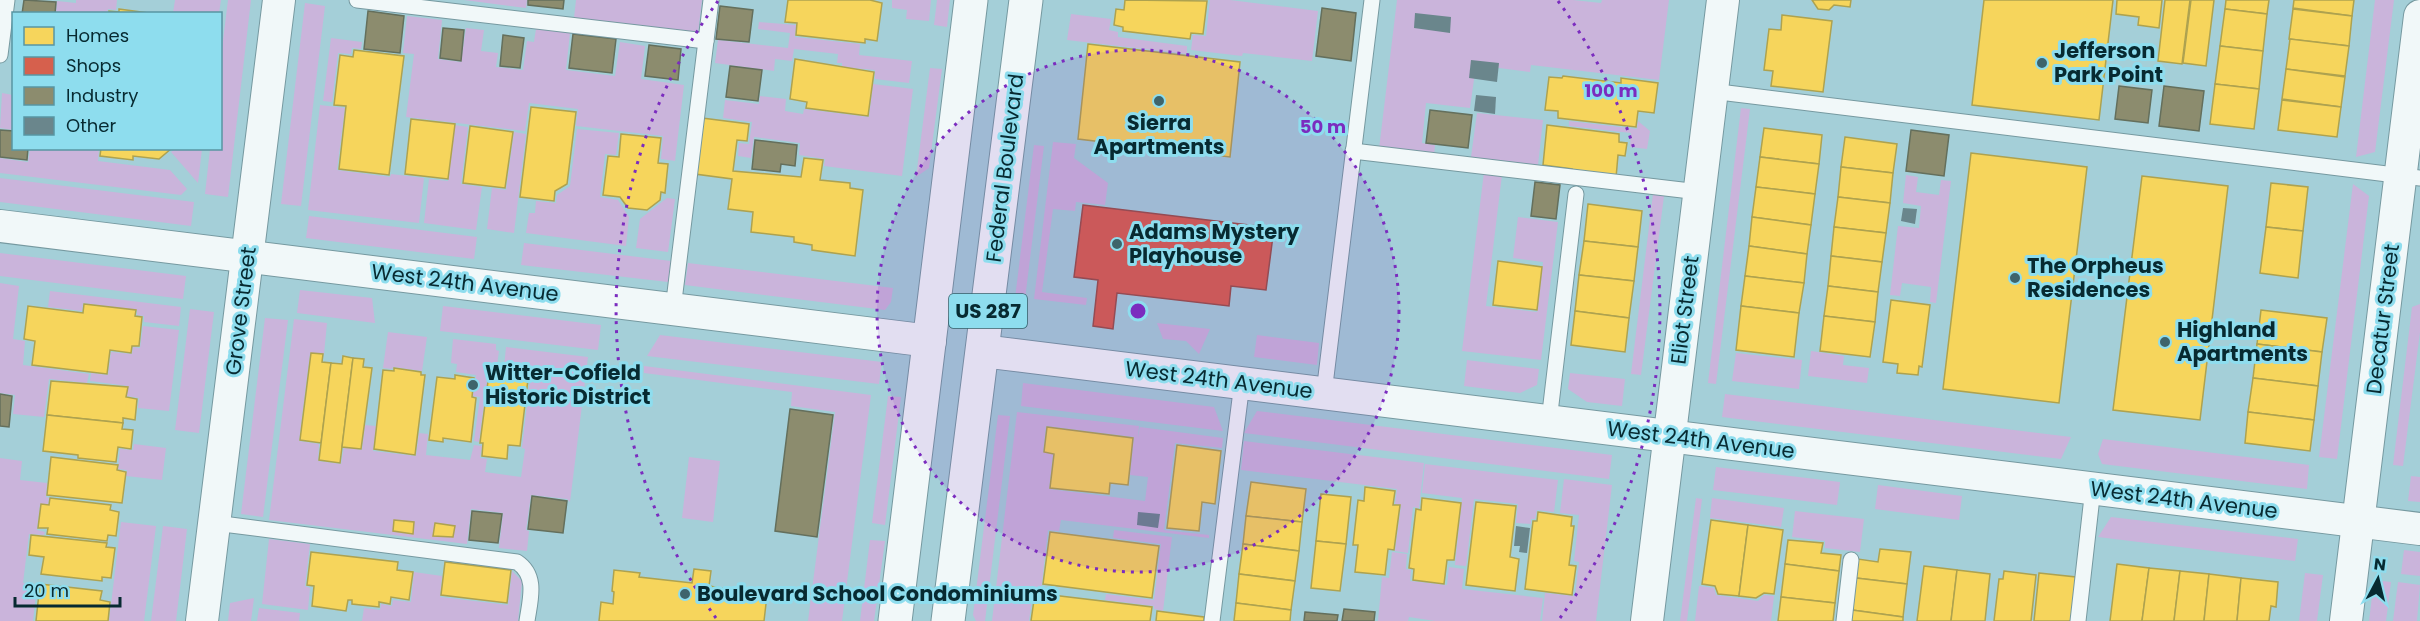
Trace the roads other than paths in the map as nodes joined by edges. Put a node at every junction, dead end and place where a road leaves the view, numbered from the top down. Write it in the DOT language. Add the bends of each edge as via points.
graph roads {
  1 [pos="7,0"];
  2 [pos="279,0"];
  3 [pos="357,0"];
  4 [pos="711,0"];
  5 [pos="971,0"];
  6 [pos="1026,0"];
  7 [pos="1372,0"];
  8 [pos="1723,0"];
  9 [pos="2420,16"];
  10 [pos="706,41"];
  11 [pos="0,55"];
  12 [pos="1712,91"];
  13 [pos="1353,151"];
  14 [pos="2410,176"];
  15 [pos="1700,192"];
  16 [pos="1576,194"];
  17 [pos="0,226"];
  18 [pos="247,256"];
  19 [pos="673,309"];
  20 [pos="930,341"];
  21 [pos="982,351"];
  22 [pos="1242,383"];
  23 [pos="1324,393"];
  24 [pos="1549,421"];
  25 [pos="1670,436"];
  26 [pos="2092,488"];
  27 [pos="2358,521"];
  28 [pos="214,523"];
  29 [pos="2420,529"];
  30 [pos="1851,560"];
  31 [pos="202,621"];
  32 [pos="527,621"];
  33 [pos="895,621"];
  34 [pos="948,621"];
  35 [pos="1212,621"];
  36 [pos="1647,621"];
  37 [pos="1844,621"];
  38 [pos="2078,621"];
  39 [pos="2346,621"];
  1 -- 11 [label="lane"];
  2 -- 18 [label="street, Grove Street"];
  3 -- 10 [label="lane"];
  4 -- 10 [label="lane"];
  5 -- 20 [label="main road, US 287"];
  6 -- 21 [label="main road, Federal Boulevard / US 287"];
  7 -- 13 [label="lane"];
  8 -- 12 [label="street, Eliot Street"];
  9 -- 14 [label="street, Decatur Street"];
  10 -- 19 [label="lane"];
  12 -- 14 [label="lane"];
  12 -- 15 [label="street, Eliot Street"];
  13 -- 15 [label="lane"];
  13 -- 23 [label="lane"];
  14 -- 27 [label="street, Decatur Street"];
  15 -- 25 [label="street, Eliot Street"];
  16 -- 24 [label="lane"];
  17 -- 18 [label="street, West 24th Avenue"];
  18 -- 19 [label="street, West 24th Avenue"];
  18 -- 28 [label="street, Grove Street"];
  19 -- 20 [label="street, West 24th Avenue"];
  20 -- 33 [label="main road, US 287"];
  21 -- 22 [label="street, West 24th Avenue"];
  21 -- 34 [label="main road, Federal Boulevard / US 287"];
  22 -- 23 [label="street, West 24th Avenue"];
  22 -- 35 [label="lane"];
  23 -- 24 [label="street, West 24th Avenue"];
  24 -- 25 [label="street, West 24th Avenue"];
  25 -- 26 [label="street, West 24th Avenue"];
  25 -- 36 [label="street, Eliot Street"];
  26 -- 27 [label="street, West 24th Avenue"];
  26 -- 38 [label="lane"];
  27 -- 29 [label="street, West 24th Avenue"];
  27 -- 39 [label="street, Decatur Street"];
  28 -- 31 [label="street, Grove Street"];
  28 -- 32 [label="lane" via="517,562 531,580"];
  30 -- 37 [label="lane"];
}
